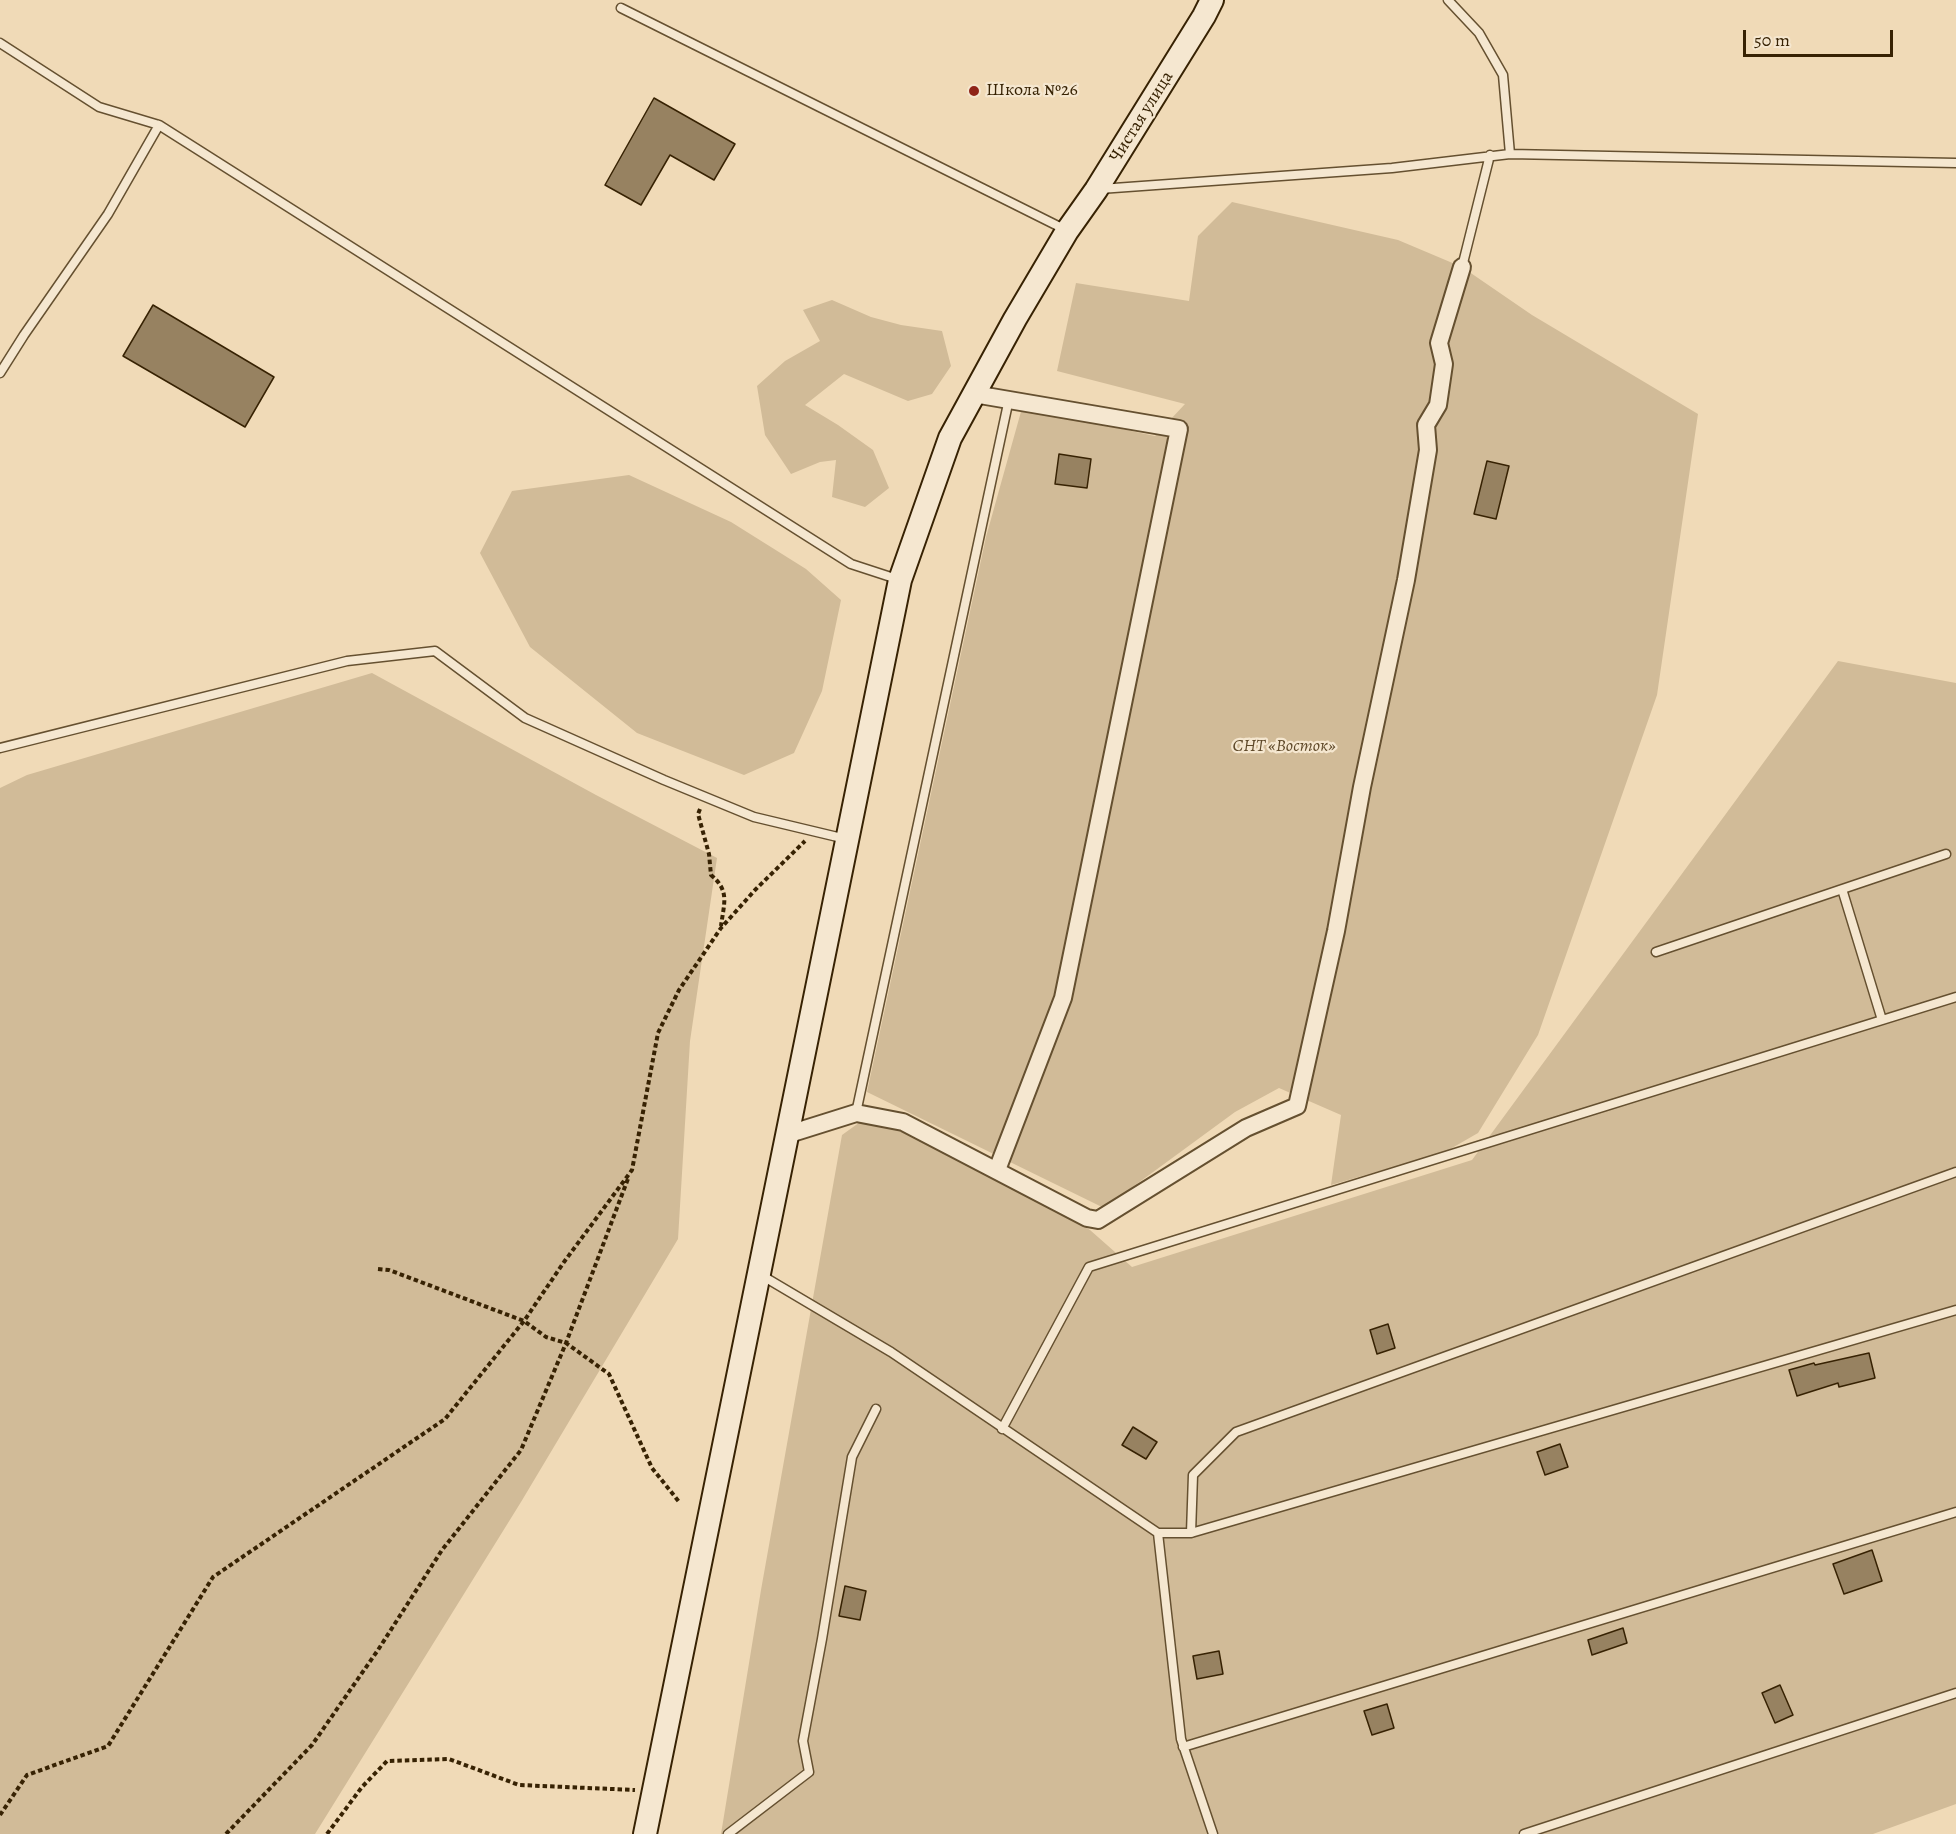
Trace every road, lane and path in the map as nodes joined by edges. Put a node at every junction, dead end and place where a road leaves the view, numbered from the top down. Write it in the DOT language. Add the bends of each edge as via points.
graph roads {
  1 [pos="1212,0"];
  2 [pos="1448,0"];
  3 [pos="621,8"];
  4 [pos="0,43"];
  5 [pos="159,125"];
  6 [pos="1510,154"];
  7 [pos="1490,155"];
  8 [pos="1956,163"];
  9 [pos="1096,190"];
  10 [pos="1067,231"];
  11 [pos="1462,267"];
  12 [pos="0,373"];
  13 [pos="974,393"];
  14 [pos="1009,399"];
  15 [pos="900,580"];
  16 [pos="0,748"];
  17 [pos="703,796"];
  18 [pos="815,833"];
  19 [pos="846,839"];
  20 [pos="1946,854"];
  21 [pos="1842,889"];
  22 [pos="721,927"];
  23 [pos="1656,952"];
  24 [pos="1956,997"];
  25 [pos="1882,1020"];
  26 [pos="856,1113"];
  27 [pos="786,1135"];
  28 [pos="632,1170"];
  29 [pos="997,1170"];
  30 [pos="1956,1172"];
  31 [pos="378,1269"];
  32 [pos="759,1273"];
  33 [pos="1956,1310"];
  34 [pos="524,1321"];
  35 [pos="566,1343"];
  36 [pos="876,1409"];
  37 [pos="1002,1429"];
  38 [pos="680,1503"];
  39 [pos="1956,1512"];
  40 [pos="1158,1533"];
  41 [pos="1191,1533"];
  42 [pos="1956,1693"];
  43 [pos="1183,1748"];
  44 [pos="654,1791"];
  45 [pos="0,1815"];
  46 [pos="225,1834"];
  47 [pos="327,1834"];
  48 [pos="645,1834"];
  49 [pos="728,1834"];
  50 [pos="1213,1834"];
  51 [pos="1524,1834"];
  1 -- 9 [label="main road, Чистая улица"];
  2 -- 6 [label="lane" via="1479,33 1503,75"];
  3 -- 10 [label="lane"];
  4 -- 5 [label="lane" via="99,106"];
  5 -- 12 [label="lane" via="108,214"];
  5 -- 15 [label="lane" via="851,564"];
  6 -- 7 [label="lane"];
  6 -- 8 [label="lane"];
  7 -- 9 [label="lane" via="1392,168"];
  7 -- 11 [label="lane"];
  9 -- 10 [label="main road, Чистая улица"];
  10 -- 13 [label="main road, Чистая улица"];
  11 -- 29 [label="street" via="1438,343 1444,364 1438,405 1426,425 1428,450 1406,580 1297,1106 1246,1128 1098,1220 1087,1218"];
  13 -- 14 [label="street"];
  13 -- 15 [label="main road, Чистая улица" via="950,438"];
  14 -- 26 [label="lane"];
  14 -- 29 [label="street" via="1179,429 1063,998"];
  15 -- 19 [label="main road, Чистая улица"];
  16 -- 17 [label="lane" via="347,661 435,651 525,718"];
  17 -- 18 [label="lane" via="754,817"];
  17 -- 22 [label="path" via="698,814 711,875 721,884 724,898"];
  18 -- 19 [label="lane"];
  18 -- 22 [label="path"];
  19 -- 27 [label="main road, Чистая улица"];
  20 -- 21 [label="lane"];
  21 -- 23 [label="lane"];
  21 -- 25 [label="lane"];
  22 -- 28 [label="path" via="680,990 658,1033"];
  24 -- 25 [label="lane"];
  25 -- 37 [label="lane" via="1089,1267"];
  26 -- 27 [label="street"];
  26 -- 29 [label="street" via="903,1122"];
  27 -- 32 [label="main road, Чистая улица"];
  28 -- 34 [label="path"];
  28 -- 35 [label="path"];
  30 -- 41 [label="lane" via="1236,1432 1193,1475"];
  31 -- 34 [label="path"];
  32 -- 37 [label="lane" via="891,1352"];
  32 -- 44 [label="main road, Чистая улица"];
  33 -- 41 [label="lane"];
  34 -- 35 [label="path" via="546,1337"];
  34 -- 45 [label="path" via="445,1419 213,1577 108,1746 27,1775"];
  35 -- 38 [label="path" via="609,1374 652,1468"];
  35 -- 46 [label="path" via="521,1450 442,1550 312,1745"];
  36 -- 49 [label="lane" via="852,1457 802,1742 809,1772"];
  37 -- 40 [label="lane"];
  39 -- 43 [label="lane"];
  40 -- 41 [label="lane"];
  40 -- 43 [label="lane"];
  42 -- 51 [label="lane"];
  43 -- 50 [label="lane"];
  44 -- 47 [label="path" via="519,1785 449,1760 387,1761"];
  44 -- 48 [label="main road, Чистая улица"];
}
